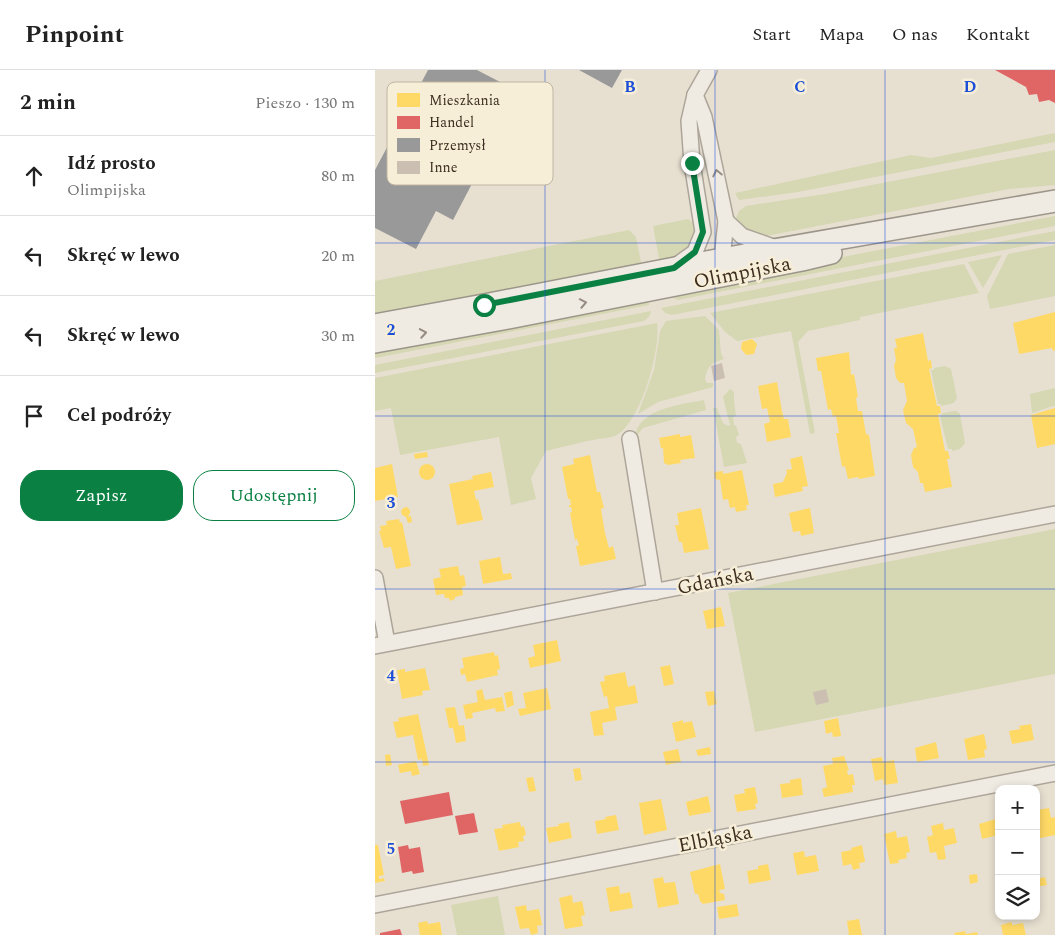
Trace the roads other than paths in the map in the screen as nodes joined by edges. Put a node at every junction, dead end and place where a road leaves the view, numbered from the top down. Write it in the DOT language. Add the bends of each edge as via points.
graph roads {
  1 [pos="709,70"];
  2 [pos="695,95"];
  3 [pos="1055,201"];
  4 [pos="989,213"];
  5 [pos="726,221"];
  6 [pos="703,232"];
  7 [pos="777,249"];
  8 [pos="722,259"];
  9 [pos="674,268"];
  10 [pos="747,271"];
  11 [pos="700,280"];
  12 [pos="375,324"];
  13 [pos="375,342"];
  14 [pos="630,439"];
  15 [pos="1055,514"];
  16 [pos="375,578"];
  17 [pos="655,592"];
  18 [pos="381,645"];
  19 [pos="1055,773"];
  20 [pos="375,905"];
  1 -- 2 [label="street"];
  5 -- 2 [label="street, one-way" via="704,117"];
  2 -- 6 [label="street" via="689,127"];
  3 -- 4 [label="main road, Olimpijska"];
  4 -- 7 [label="main road, Olimpijska"];
  4 -- 10 [label="main road, Olimpijska"];
  5 -- 7 [label="street" via="742,236"];
  5 -- 8 [label="street"];
  6 -- 8 [label="street"];
  6 -- 9 [label="street" via="695,252"];
  7 -- 8 [label="main road, Olimpijska"];
  8 -- 9 [label="main road, Olimpijska"];
  8 -- 10 [label="street"];
  8 -- 11 [label="street"];
  9 -- 12 [label="main road, Olimpijska"];
  10 -- 11 [label="main road, Olimpijska"];
  13 -- 11 [label="main road, Olimpijska, one-way"];
  14 -- 17 [label="street"];
  15 -- 17 [label="street, Gdańska"];
  16 -- 18 [label="street"];
  17 -- 18 [label="street, Gdańska"];
  19 -- 20 [label="street, Elbląska"];
}
